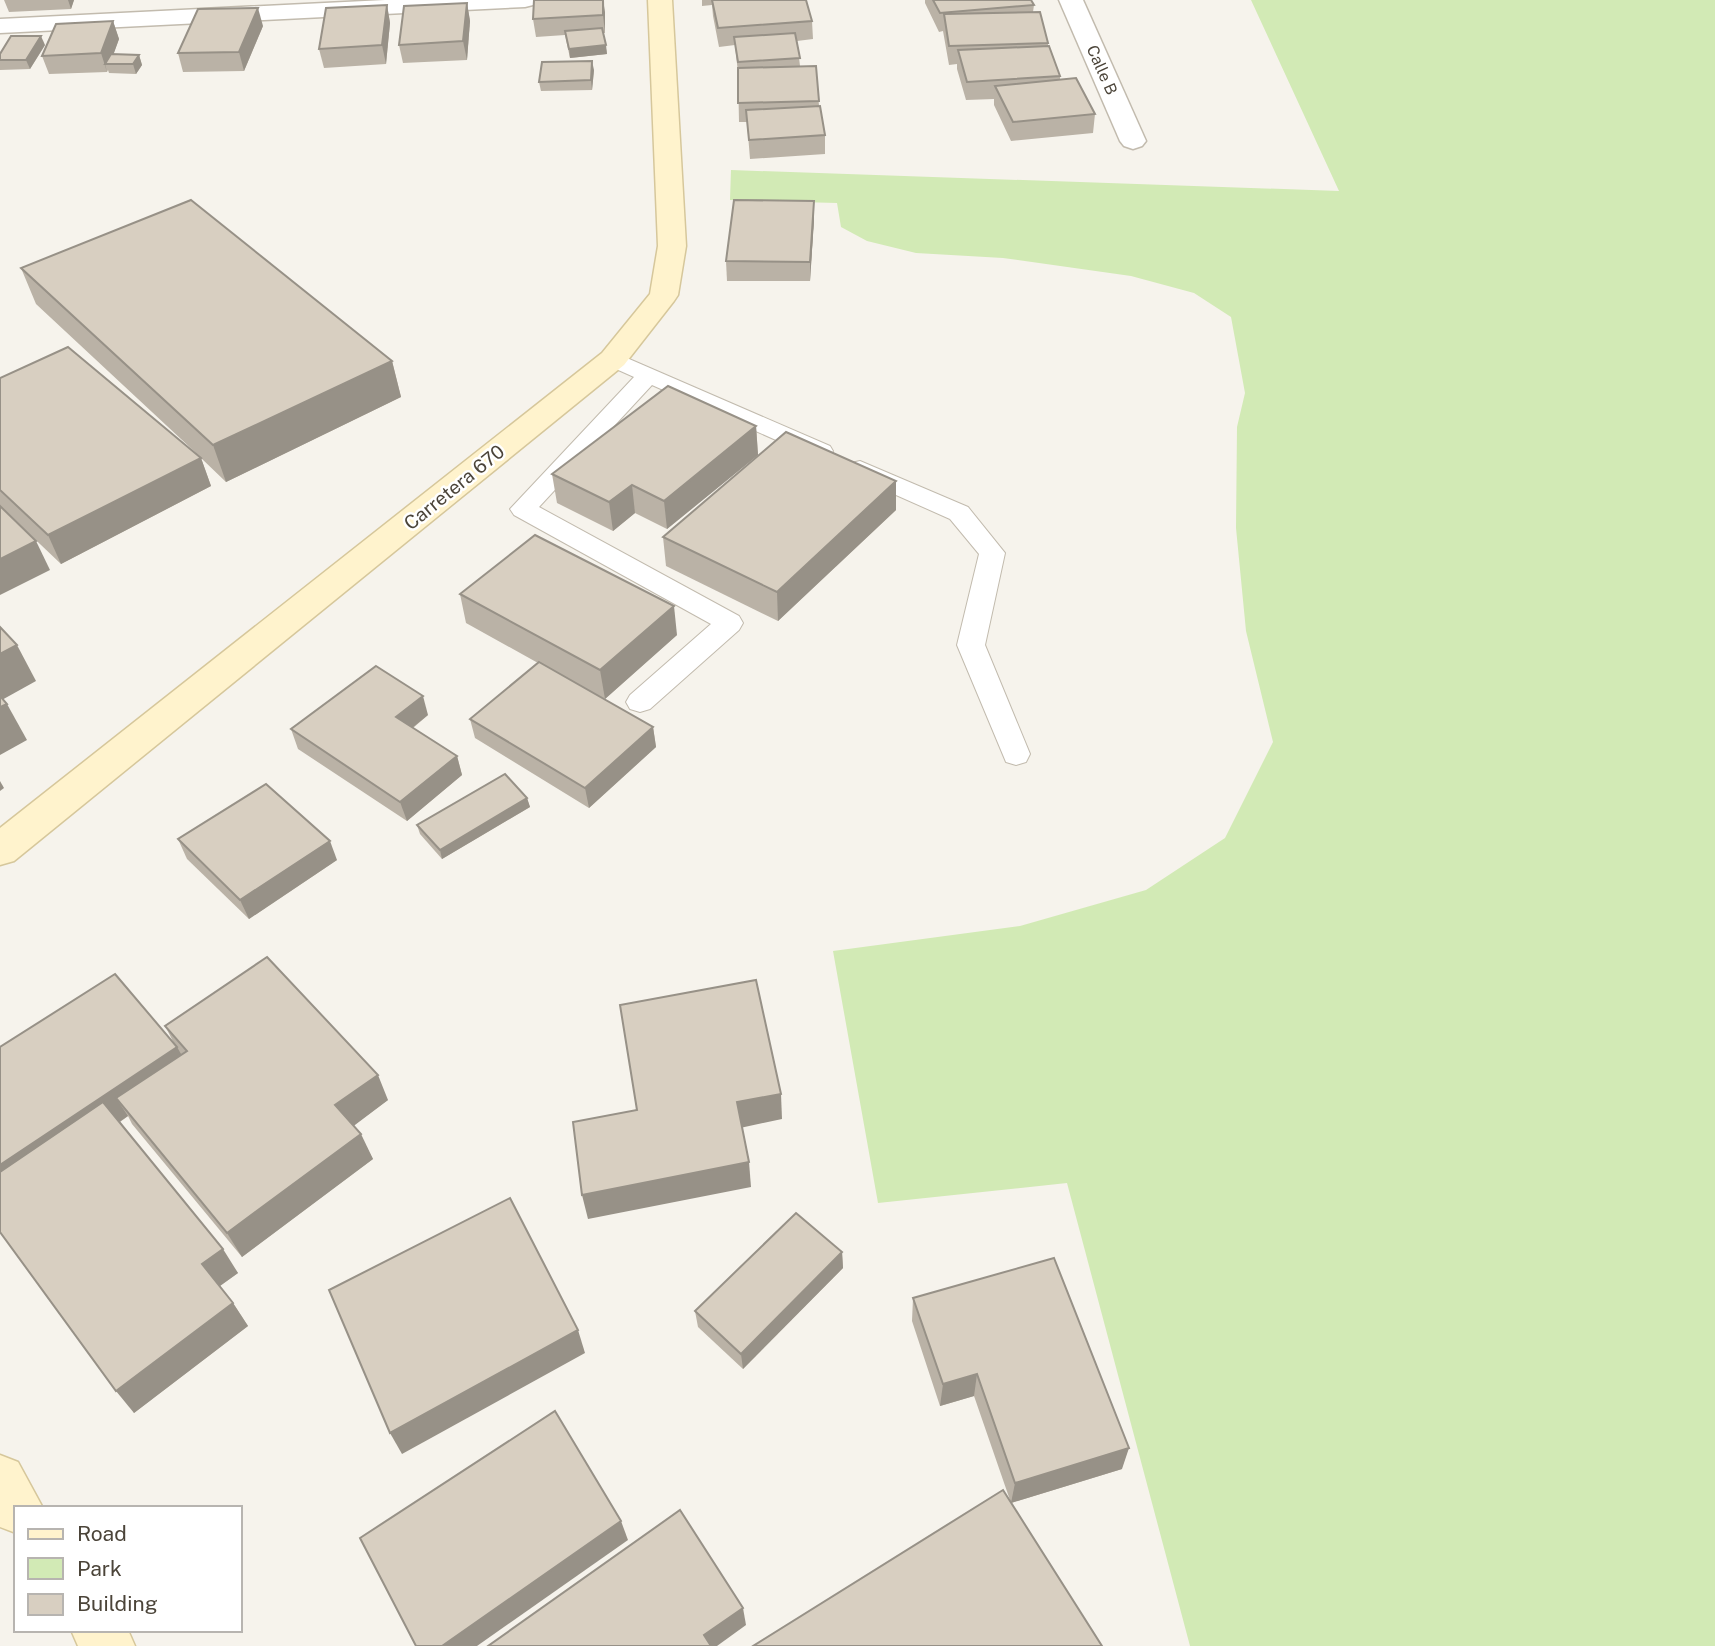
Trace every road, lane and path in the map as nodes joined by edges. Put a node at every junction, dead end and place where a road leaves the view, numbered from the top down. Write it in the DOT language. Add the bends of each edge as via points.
graph roads {
  1 [pos="525,0"];
  2 [pos="660,0"];
  3 [pos="1071,0"];
  4 [pos="145,9"];
  5 [pos="0,26"];
  6 [pos="1133,141"];
  7 [pos="613,359"];
  8 [pos="649,374"];
  9 [pos="640,702"];
  10 [pos="1016,754"];
  11 [pos="0,850"];
  12 [pos="0,1480"];
  13 [pos="17,1506"];
  1 -- 4 [label="street"];
  2 -- 7 [label="street, Carretera 670" via="672,246 664,295"];
  3 -- 6 [label="street, Calle B"];
  4 -- 5 [label="street"];
  7 -- 8 [label="lane"];
  7 -- 11 [label="street, Carretera 670"];
  8 -- 9 [label="lane" via="523,509 730,623"];
  8 -- 10 [label="lane" via="958,513 992,553 971,645"];
  12 -- 13 [label="street"];
}
